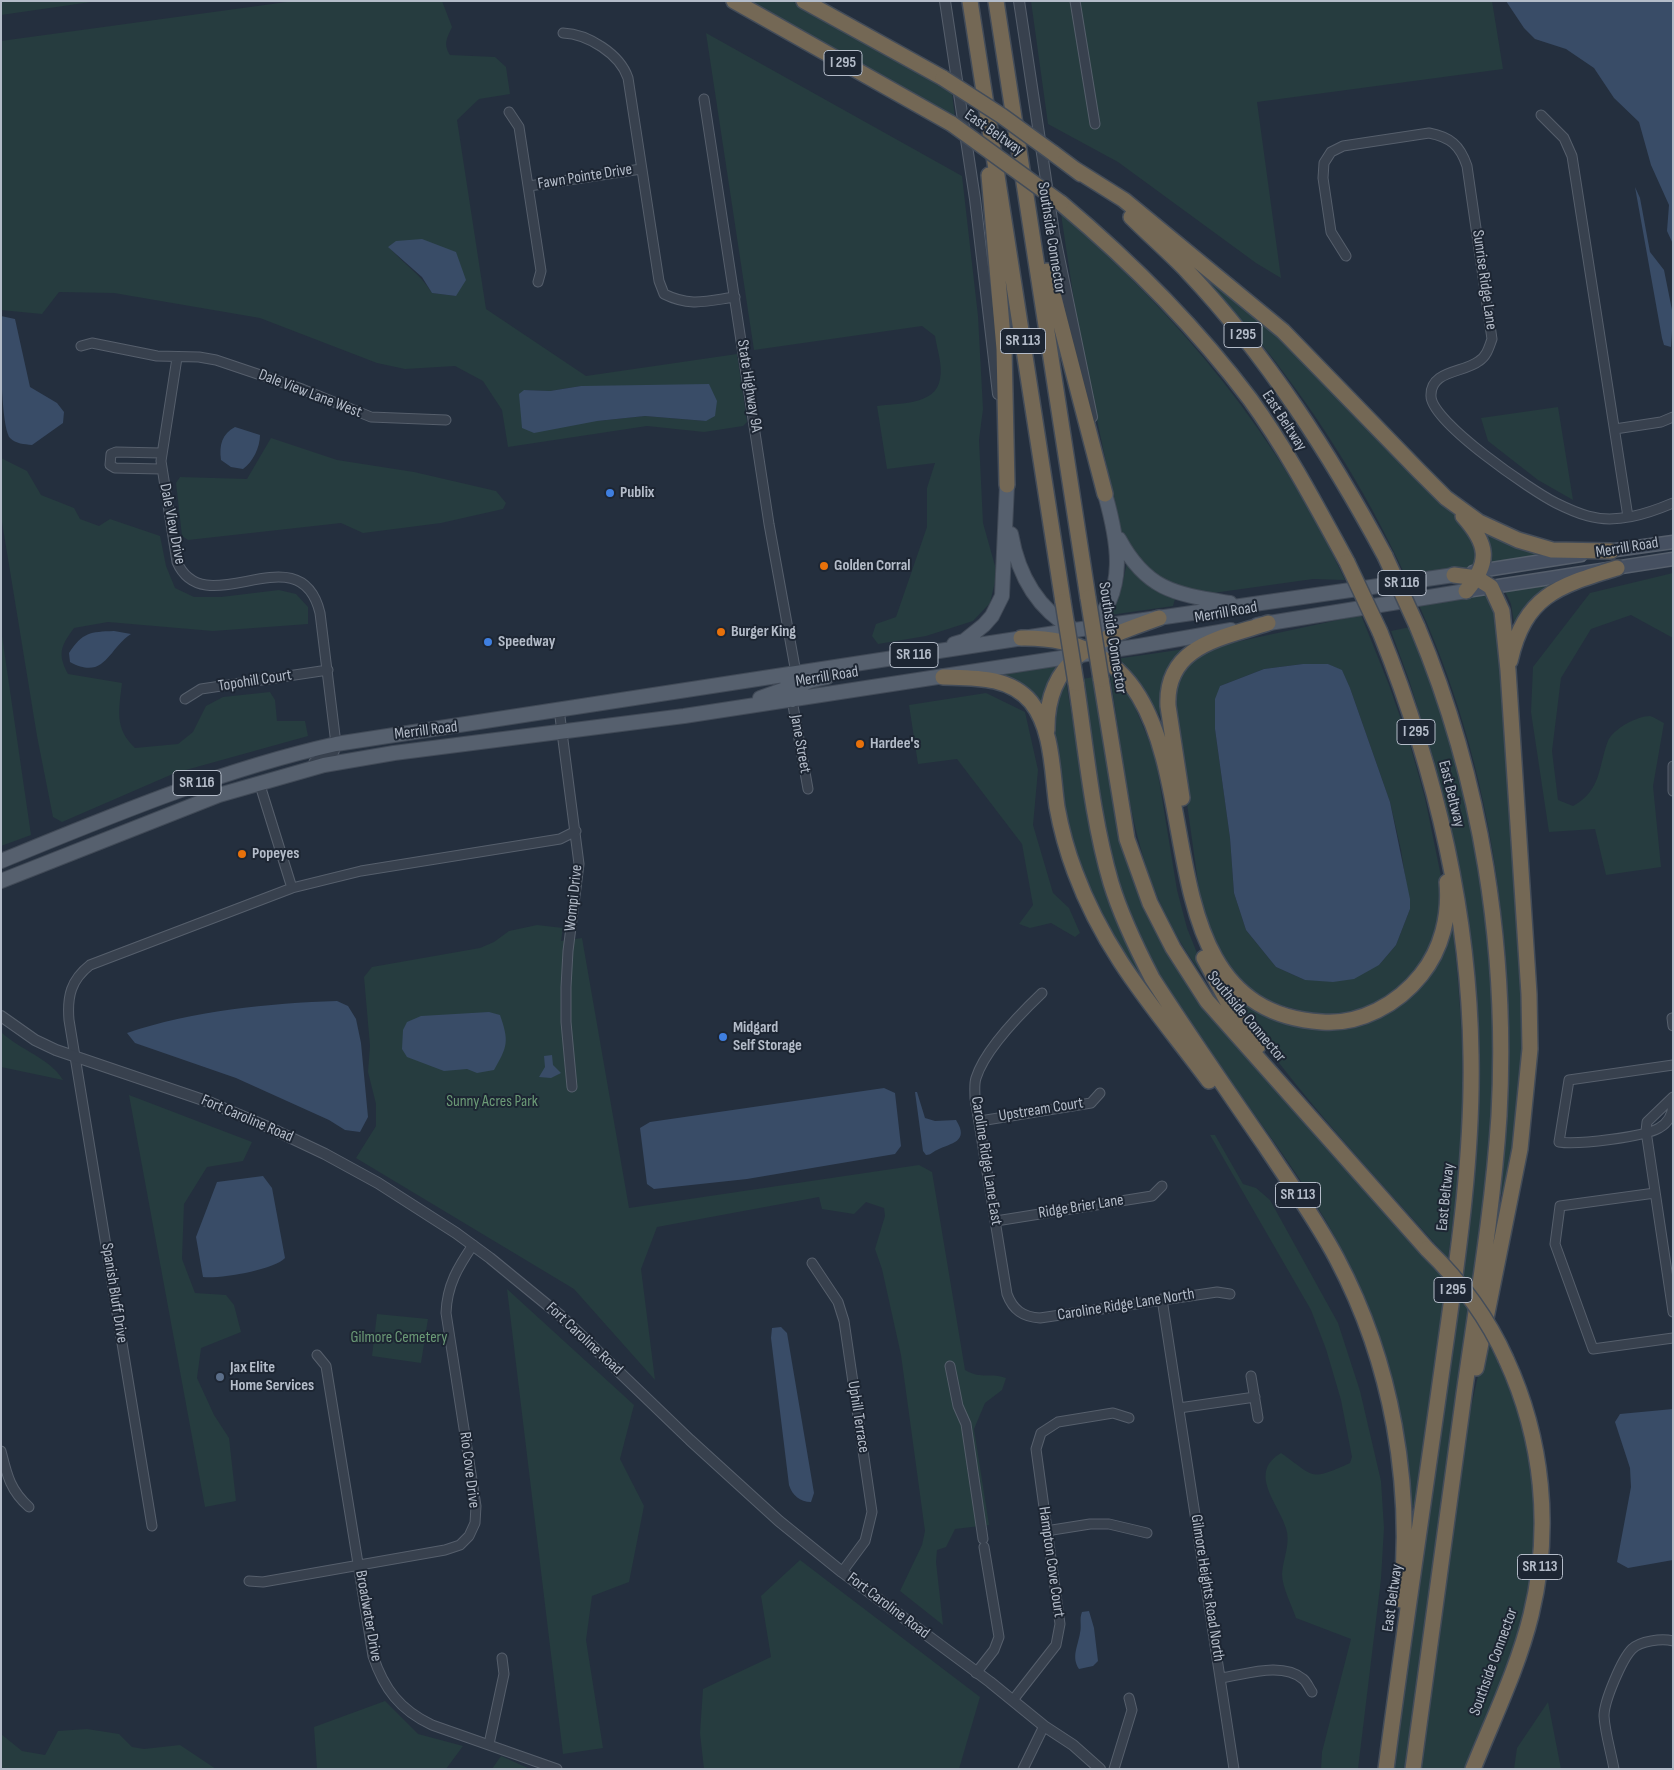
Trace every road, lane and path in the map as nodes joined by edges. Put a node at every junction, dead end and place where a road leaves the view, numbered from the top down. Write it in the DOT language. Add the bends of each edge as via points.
graph roads {
  1 [pos="734,1"];
  2 [pos="804,1"];
  3 [pos="945,1"];
  4 [pos="970,1"];
  5 [pos="996,1"];
  6 [pos="1019,1"];
  7 [pos="1075,1"];
  8 [pos="563,33"];
  9 [pos="982,81"];
  10 [pos="704,98"];
  11 [pos="509,112"];
  12 [pos="1541,115"];
  13 [pos="1095,124"];
  14 [pos="1073,168"];
  15 [pos="641,169"];
  16 [pos="529,186"];
  17 [pos="1032,232"];
  18 [pos="1346,256"];
  19 [pos="538,282"];
  20 [pos="735,297"];
  21 [pos="80,346"];
  22 [pos="177,358"];
  23 [pos="1673,417"];
  24 [pos="446,420"];
  25 [pos="1615,429"];
  26 [pos="161,453"];
  27 [pos="162,468"];
  28 [pos="1007,484"];
  29 [pos="1105,494"];
  30 [pos="1446,498"];
  31 [pos="1673,503"];
  32 [pos="1008,513"];
  33 [pos="1628,517"];
  34 [pos="1116,534"];
  35 [pos="1673,542"];
  36 [pos="1610,551"];
  37 [pos="1673,552"];
  38 [pos="1673,559"];
  39 [pos="1623,567"];
  40 [pos="1454,575"];
  41 [pos="1479,575"];
  42 [pos="1492,586"];
  43 [pos="1466,590"];
  44 [pos="1246,605"];
  45 [pos="1159,618"];
  46 [pos="1268,623"];
  47 [pos="1021,638"];
  48 [pos="1083,642"];
  49 [pos="928,653"];
  50 [pos="328,670"];
  51 [pos="1508,670"];
  52 [pos="796,673"];
  53 [pos="944,677"];
  54 [pos="185,699"];
  55 [pos="792,700"];
  56 [pos="559,709"];
  57 [pos="684,716"];
  58 [pos="1154,726"];
  59 [pos="562,733"];
  60 [pos="1047,736"];
  61 [pos="336,744"];
  62 [pos="1673,766"];
  63 [pos="285,775"];
  64 [pos="259,782"];
  65 [pos="808,789"];
  66 [pos="1673,791"];
  67 [pos="576,831"];
  68 [pos="1443,836"];
  69 [pos="1,861"];
  70 [pos="1,881"];
  71 [pos="292,888"];
  72 [pos="1200,924"];
  73 [pos="1042,993"];
  74 [pos="1,1016"];
  75 [pos="76,1059"];
  76 [pos="1673,1065"];
  77 [pos="1279,1082"];
  78 [pos="572,1087"];
  79 [pos="1100,1093"];
  80 [pos="1673,1097"];
  81 [pos="1673,1106"];
  82 [pos="980,1120"];
  83 [pos="1646,1132"];
  84 [pos="1289,1182"];
  85 [pos="1162,1186"];
  86 [pos="1655,1193"];
  87 [pos="996,1221"];
  88 [pos="473,1245"];
  89 [pos="812,1263"];
  90 [pos="1230,1294"];
  91 [pos="1162,1299"];
  92 [pos="1673,1312"];
  93 [pos="1022,1314"];
  94 [pos="1673,1338"];
  95 [pos="317,1355"];
  96 [pos="950,1366"];
  97 [pos="1252,1376"];
  98 [pos="1255,1397"];
  99 [pos="1179,1408"];
  100 [pos="1129,1418"];
  101 [pos="1258,1418"];
  102 [pos="1458,1432"];
  103 [pos="1,1451"];
  104 [pos="4,1477"];
  105 [pos="29,1507"];
  106 [pos="152,1526"];
  107 [pos="1046,1531"];
  108 [pos="1147,1533"];
  109 [pos="360,1566"];
  110 [pos="842,1572"];
  111 [pos="249,1581"];
  112 [pos="1673,1641"];
  113 [pos="502,1658"];
  114 [pos="976,1673"];
  115 [pos="1221,1678"];
  116 [pos="1312,1692"];
  117 [pos="1130,1698"];
  118 [pos="1013,1700"];
  119 [pos="1044,1726"];
  120 [pos="1389,1742"];
  121 [pos="490,1744"];
  122 [pos="557,1769"];
  123 [pos="1023,1769"];
  124 [pos="1100,1769"];
  125 [pos="1114,1769"];
  126 [pos="1234,1769"];
  127 [pos="1386,1769"];
  128 [pos="1413,1769"];
  129 [pos="1473,1769"];
  130 [pos="1614,1769"];
  1 -- 68 [label="highway, East Beltway / I 295, bridge" via="952,124 1061,203 1114,248 1192,328 1250,400 1313,498 1347,562 1401,683"];
  2 -- 14 [label="highway, East Beltway / I 295, bridge" via="943,78"];
  3 -- 28 [label="street" via="984,264"];
  4 -- 9 [label="highway, SR 113"];
  5 -- 17 [label="highway, Southside Connector / SR 113"];
  6 -- 29 [label="street" via="1054,233"];
  7 -- 13 [label="street"];
  8 -- 15 [label="street" via="576,34 618,58 624,66"];
  9 -- 28 [label="highway" via="1004,349"];
  9 -- 84 [label="highway, SR 113, bridge" via="1101,843 1111,882 1132,940 1152,978"];
  10 -- 20 [label="street, State Highway 9A"];
  11 -- 16 [label="street, Fawn Pointe Drive" via="519,127"];
  12 -- 25 [label="street" via="1564,138 1572,156"];
  14 -- 30 [label="highway" via="1124,200 1283,331"];
  14 -- 102 [label="highway, East Beltway / I 295, bridge" via="1187,271 1248,341 1325,449 1385,556 1417,626 1450,719 1475,808 1491,901 1499,988 1500,1062 1494,1168"];
  15 -- 16 [label="street, Fawn Pointe Drive"];
  15 -- 20 [label="street" via="659,281 664,294 690,303"];
  16 -- 19 [label="street, Fawn Pointe Drive" via="542,271"];
  17 -- 29 [label="highway" via="1044,261"];
  17 -- 77 [label="highway, Southside Connector / SR 113, bridge" via="1127,839 1150,903 1188,974 1206,1001"];
  18 -- 33 [label="street, Sunrise Ridge Lane" via="1331,232 1323,178 1324,163 1331,152 1343,146 1429,133 1452,141 1462,152 1467,166 1492,339 1481,360 1440,377 1430,397 1438,414 1470,444 1555,503 1589,516"];
  20 -- 52 [label="street, State Highway 9A"];
  21 -- 22 [label="street, Dale View Lane West" via="92,343"];
  22 -- 24 [label="street, Dale View Lane West" via="216,360 302,388 371,417"];
  22 -- 26 [label="street, Dale View Drive"];
  23 -- 25 [label="street"];
  25 -- 33 [label="street"];
  26 -- 27 [label="street, Dale View Drive"];
  26 -- 27 [label="street" via="116,452 109,459 110,465 116,468"];
  27 -- 50 [label="street, Dale View Drive" via="176,562 181,573 188,580 204,586 278,576 303,583 318,603"];
  28 -- 32 [label="main road"];
  29 -- 34 [label="main road"];
  30 -- 36 [label="highway" via="1479,522 1518,540 1552,550"];
  30 -- 41 [label="highway" via="1479,538 1484,555"];
  31 -- 33 [label="street, Sunrise Ridge Lane"];
  32 -- 48 [label="main road" via="1018,566 1026,583 1055,617"];
  32 -- 49 [label="main road" via="1004,586 995,610 984,625 964,641"];
  34 -- 44 [label="main road" via="1132,561 1162,587 1180,595"];
  34 -- 48 [label="main road" via="1118,556 1113,590 1101,616"];
  35 -- 36 [label="main road, Merrill Road"];
  36 -- 41 [label="main road, Merrill Road"];
  37 -- 39 [label="main road" via="1637,558"];
  38 -- 39 [label="main road, Merrill Road / SR 116"];
  39 -- 42 [label="main road, Merrill Road / SR 116"];
  39 -- 51 [label="highway" via="1561,587 1532,609 1520,627"];
  40 -- 41 [label="highway"];
  40 -- 44 [label="main road, Merrill Road / SR 116"];
  41 -- 42 [label="highway"];
  41 -- 43 [label="highway"];
  42 -- 43 [label="main road, Merrill Road / SR 116"];
  42 -- 51 [label="highway" via="1502,611"];
  43 -- 46 [label="main road, Merrill Road / SR 116"];
  44 -- 45 [label="main road, Merrill Road / SR 116"];
  45 -- 48 [label="highway"];
  46 -- 48 [label="main road, Merrill Road / SR 116" via="1139,646"];
  46 -- 72 [label="highway" via="1191,652 1180,663 1170,684 1168,706"];
  47 -- 48 [label="highway"];
  47 -- 49 [label="main road, Merrill Road / SR 116"];
  47 -- 55 [label="main road" via="982,654 813,679 796,689"];
  48 -- 53 [label="main road, Merrill Road / SR 116" via="1008,667"];
  48 -- 58 [label="highway" via="1131,685"];
  48 -- 60 [label="highway" via="1053,690 1046,716"];
  49 -- 52 [label="main road, Merrill Road / SR 116"];
  50 -- 54 [label="street, Topohill Court" via="201,689"];
  50 -- 61 [label="street, Dale View Drive"];
  51 -- 102 [label="highway" via="1530,1049 1511,1198 1480,1350"];
  52 -- 56 [label="main road, Merrill Road / SR 116"];
  52 -- 57 [label="main road" via="785,689 770,696"];
  53 -- 55 [label="main road, Merrill Road / SR 116"];
  53 -- 60 [label="highway" via="996,680 1022,692 1035,707"];
  55 -- 57 [label="main road, Merrill Road / SR 116"];
  55 -- 65 [label="street, Jane Street"];
  56 -- 59 [label="street, Wompi Drive"];
  56 -- 61 [label="main road, Merrill Road / SR 116"];
  57 -- 59 [label="main road, Merrill Road / SR 116"];
  58 -- 72 [label="highway" via="1189,890"];
  58 -- 77 [label="highway" via="1183,898 1191,926 1217,986 1266,1057"];
  59 -- 63 [label="main road, Merrill Road / SR 116" via="394,753"];
  59 -- 67 [label="street, Wompi Drive"];
  60 -- 84 [label="highway" via="1063,837 1096,923 1137,989"];
  61 -- 63 [label="street" via="329,756"];
  61 -- 69 [label="main road, Merrill Road / SR 116" via="276,758 194,785"];
  62 -- 66 [label="street"];
  63 -- 64 [label="main road, Merrill Road / SR 116"];
  64 -- 70 [label="main road, Merrill Road / SR 116" via="175,811"];
  64 -- 71 [label="street"];
  67 -- 71 [label="street, Spanish Bluff Drive" via="560,840 361,871"];
  67 -- 78 [label="street, Wompi Drive" via="579,864 566,987"];
  68 -- 72 [label="highway" via="1448,889 1442,938 1430,964 1405,992 1363,1016 1326,1023 1305,1021 1267,1009 1222,973 1208,949"];
  68 -- 120 [label="highway, East Beltway / I 295" via="1454,879 1467,980 1472,1056 1467,1166 1455,1280"];
  71 -- 75 [label="street, Spanish Bluff Drive" via="90,965 81,972 72,984 68,1002"];
  73 -- 82 [label="street, Caroline Ridge Lane East" via="998,1040 975,1079"];
  74 -- 75 [label="street, Fort Caroline Road" via="35,1040"];
  75 -- 88 [label="street, Fort Caroline Road" via="209,1102 268,1127 378,1183"];
  75 -- 106 [label="street, Spanish Bluff Drive"];
  76 -- 83 [label="street" via="1569,1080 1559,1142 1576,1143"];
  77 -- 129 [label="highway, Southside Connector / SR 113, bridge" via="1469,1295 1489,1325 1518,1385 1536,1453 1542,1545 1537,1586 1523,1642"];
  79 -- 82 [label="street, Upstream Court" via="1091,1102"];
  80 -- 83 [label="street" via="1647,1122"];
  81 -- 83 [label="street" via="1668,1121 1661,1128"];
  82 -- 87 [label="street, Caroline Ridge Lane East"];
  83 -- 86 [label="street"];
  84 -- 120 [label="highway, SR 113" via="1327,1241 1349,1283 1377,1354 1397,1438 1404,1514 1404,1571"];
  85 -- 87 [label="street, Ridge Brier Lane" via="1152,1196"];
  86 -- 92 [label="street"];
  86 -- 94 [label="street" via="1560,1206 1554,1244 1593,1349"];
  87 -- 93 [label="street, Caroline Ridge Lane East" via="1007,1294 1010,1304"];
  88 -- 109 [label="street, Rio Cove Drive" via="453,1278 447,1295 446,1313 476,1506 475,1523 460,1545"];
  88 -- 110 [label="street, Fort Caroline Road" via="562,1317 690,1440"];
  89 -- 110 [label="street, Uphill Terrace" via="838,1302 844,1321 872,1512 865,1540"];
  90 -- 91 [label="street, Caroline Ridge Lane North" via="1217,1292"];
  91 -- 93 [label="street, Caroline Ridge Lane North" via="1040,1318"];
  91 -- 99 [label="street, Gilmore Heights Road North"];
  95 -- 109 [label="street, Broadwater Drive" via="326,1366"];
  96 -- 114 [label="street" via="958,1406 966,1424 999,1637 994,1650"];
  97 -- 98 [label="street"];
  98 -- 99 [label="street"];
  98 -- 101 [label="street"];
  99 -- 115 [label="street, Gilmore Heights Road North"];
  100 -- 107 [label="street, Hampton Cove Court" via="1113,1413 1058,1422 1048,1427 1039,1439 1036,1449"];
  102 -- 128 [label="highway, East Beltway / I 295"];
  103 -- 104 [label="street"];
  104 -- 105 [label="street"];
  107 -- 108 [label="street" via="1109,1524"];
  107 -- 118 [label="street, Hampton Cove Court" via="1059,1635 1056,1645"];
  109 -- 111 [label="street, Rio Cove Drive" via="263,1582"];
  109 -- 121 [label="street, Broadwater Drive" via="373,1656 388,1691 415,1717 452,1733"];
  110 -- 114 [label="street, Fort Caroline Road"];
  112 -- 130 [label="street" via="1647,1642 1633,1647 1626,1658 1606,1703 1604,1716"];
  113 -- 121 [label="street" via="504,1674"];
  114 -- 118 [label="street, Fort Caroline Road"];
  115 -- 116 [label="street" via="1276,1670 1292,1672 1304,1679"];
  115 -- 126 [label="street, Gilmore Heights Road North"];
  117 -- 125 [label="street" via="1132,1710"];
  118 -- 119 [label="street, Fort Caroline Road"];
  119 -- 123 [label="street"];
  119 -- 124 [label="street, Fort Caroline Road" via="1073,1745"];
  120 -- 127 [label="highway, East Beltway / I 295"];
  121 -- 122 [label="street, Broadwater Drive"];
}
